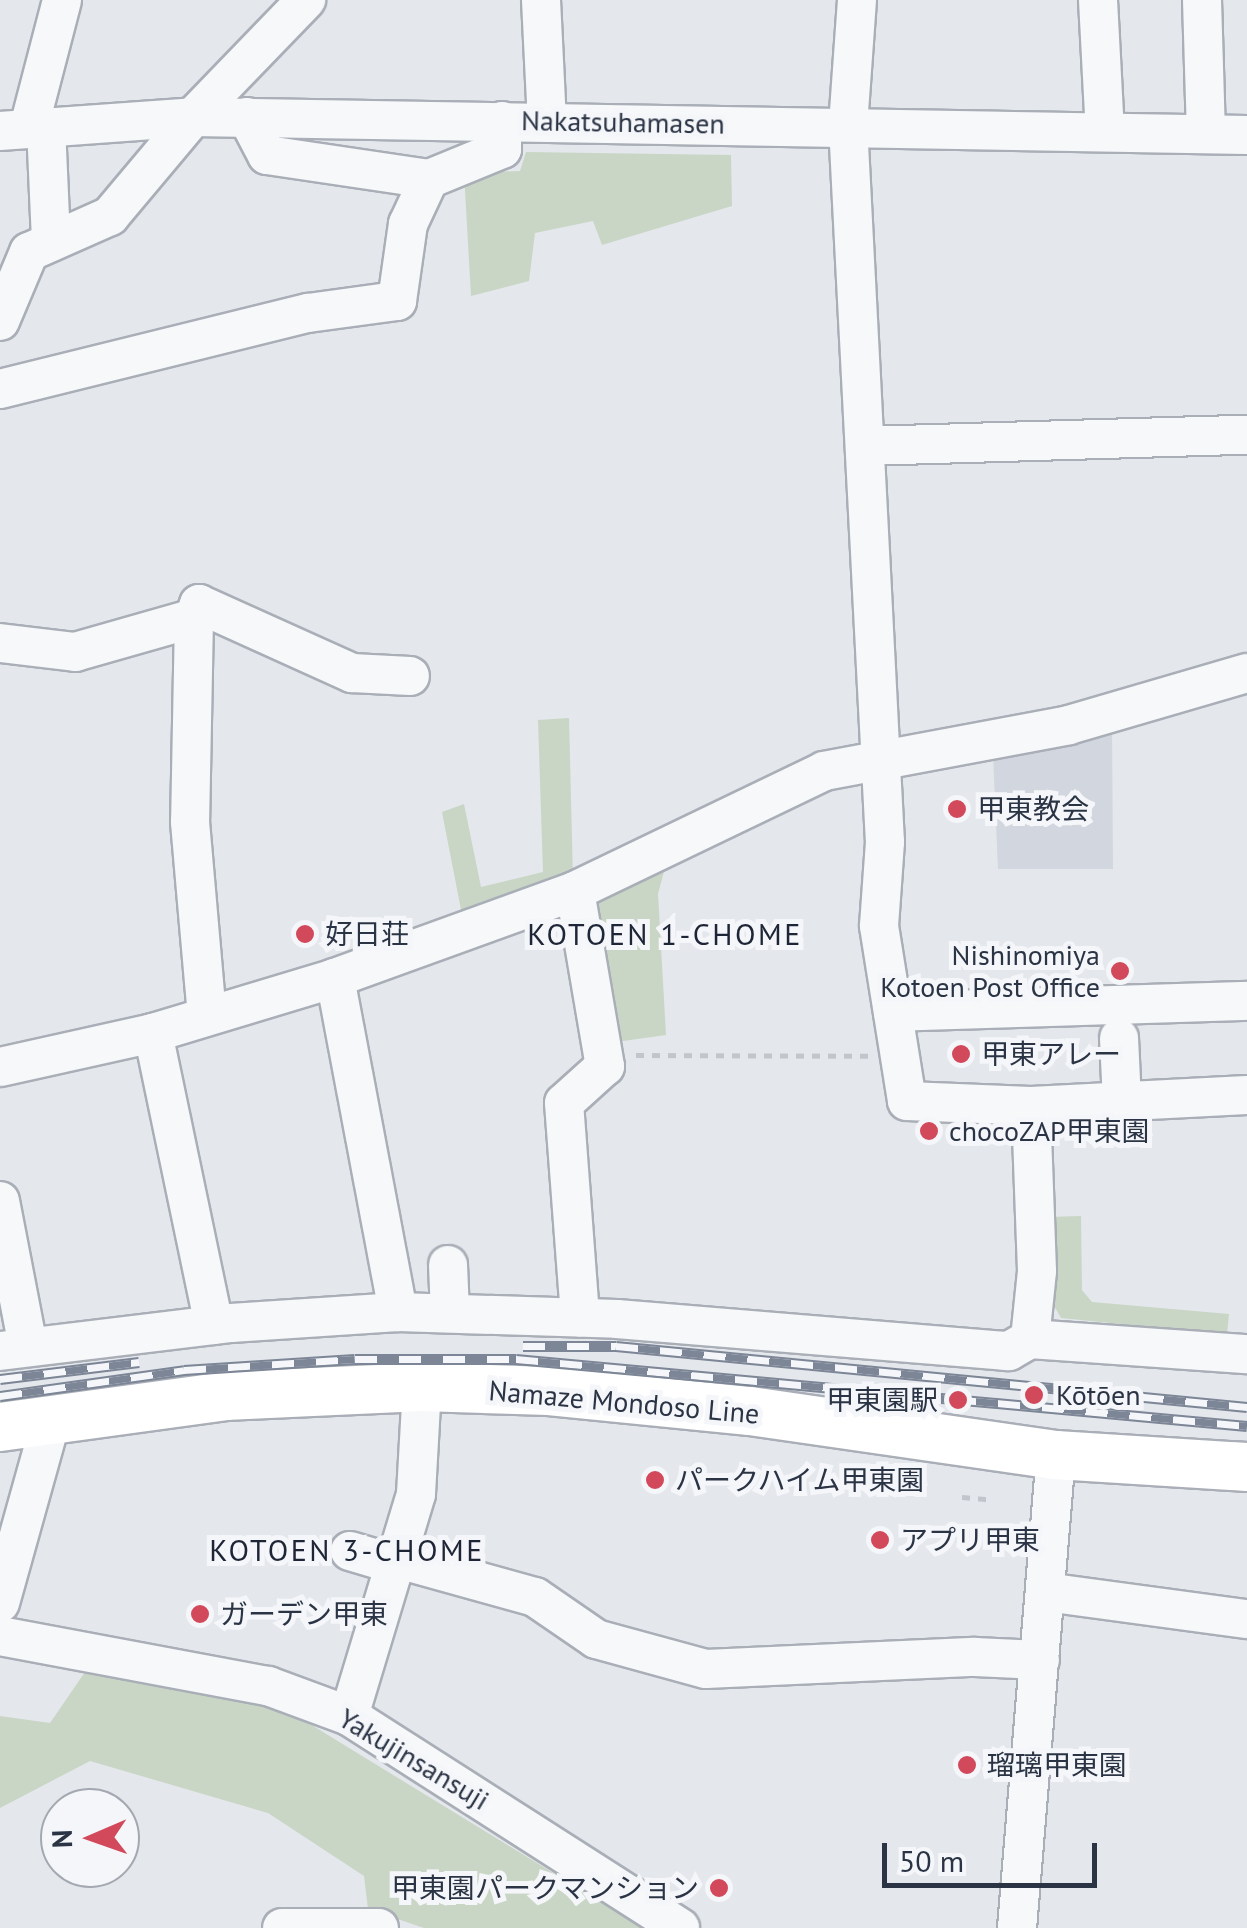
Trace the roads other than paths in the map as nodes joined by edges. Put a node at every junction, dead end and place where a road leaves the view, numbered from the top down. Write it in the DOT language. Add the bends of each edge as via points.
graph roads {
  1 [pos="62,0"];
  2 [pos="306,0"];
  3 [pos="541,0"];
  4 [pos="857,0"];
  5 [pos="1098,0"];
  6 [pos="1202,0"];
  7 [pos="194,117"];
  8 [pos="247,117"];
  9 [pos="502,120"];
  10 [pos="547,122"];
  11 [pos="848,125"];
  12 [pos="25,128"];
  13 [pos="1104,132"];
  14 [pos="1206,134"];
  15 [pos="1247,135"];
  16 [pos="429,179"];
  17 [pos="51,242"];
  18 [pos="0,322"];
  19 [pos="0,389"];
  20 [pos="1247,435"];
  21 [pos="866,446"];
  22 [pos="194,618"];
  23 [pos="0,644"];
  24 [pos="1247,673"];
  25 [pos="410,676"];
  26 [pos="878,762"];
  27 [pos="574,891"];
  28 [pos="335,978"];
  29 [pos="1247,1001"];
  30 [pos="893,1012"];
  31 [pos="206,1015"];
  32 [pos="152,1033"];
  33 [pos="1119,1038"];
  34 [pos="0,1066"];
  35 [pos="1247,1095"];
  36 [pos="1122,1101"];
  37 [pos="1031,1106"];
  38 [pos="0,1201"];
  39 [pos="448,1266"];
  40 [pos="398,1312"];
  41 [pos="450,1313"];
  42 [pos="580,1316"];
  43 [pos="214,1325"];
  44 [pos="1030,1339"];
  45 [pos="14,1348"];
  46 [pos="1247,1354"];
  47 [pos="422,1388"];
  48 [pos="52,1418"];
  49 [pos="0,1427"];
  50 [pos="1056,1455"];
  51 [pos="1247,1467"];
  52 [pos="350,1552"];
  53 [pos="397,1562"];
  54 [pos="1046,1592"];
  55 [pos="0,1603"];
  56 [pos="1247,1619"];
  57 [pos="0,1636"];
  58 [pos="1040,1660"];
  59 [pos="349,1716"];
  60 [pos="282,1928"];
  61 [pos="379,1928"];
  62 [pos="680,1928"];
  63 [pos="1017,1928"];
  1 -- 12 [label="street"];
  2 -- 7 [label="street"];
  3 -- 10 [label="street"];
  4 -- 11 [label="street"];
  5 -- 13 [label="street"];
  6 -- 14 [label="street"];
  7 -- 8 [label="street, Nakatsuhamasen"];
  7 -- 12 [label="street, Nakatsuhamasen"];
  7 -- 17 [label="street" via="110,216"];
  8 -- 9 [label="street, Nakatsuhamasen"];
  8 -- 16 [label="street" via="267,155"];
  9 -- 10 [label="street, Nakatsuhamasen"];
  9 -- 16 [label="street" via="502,150"];
  10 -- 11 [label="street, Nakatsuhamasen"];
  11 -- 13 [label="street, Nakatsuhamasen"];
  11 -- 21 [label="street"];
  12 -- 17 [label="street"];
  13 -- 14 [label="street, Nakatsuhamasen"];
  14 -- 15 [label="street, Nakatsuhamasen"];
  16 -- 19 [label="street" via="408,224 397,301 308,313"];
  17 -- 18 [label="street" via="29,252"];
  20 -- 21 [label="street"];
  21 -- 26 [label="street"];
  22 -- 23 [label="street" via="75,652"];
  22 -- 25 [label="street" via="199,604 352,673"];
  22 -- 31 [label="street" via="190,822"];
  24 -- 26 [label="street" via="1069,725"];
  26 -- 27 [label="street" via="824,771 770,793"];
  26 -- 30 [label="street" via="885,842 879,926"];
  27 -- 28 [label="street"];
  27 -- 42 [label="street" via="605,1066 564,1103"];
  28 -- 31 [label="street"];
  28 -- 40 [label="street"];
  29 -- 30 [label="street"];
  30 -- 37 [label="street" via="907,1101"];
  31 -- 32 [label="street"];
  32 -- 34 [label="street"];
  32 -- 43 [label="street"];
  33 -- 36 [label="street"];
  35 -- 36 [label="street"];
  36 -- 37 [label="street"];
  37 -- 44 [label="street" via="1037,1270"];
  38 -- 45 [label="street"];
  39 -- 41 [label="street"];
  40 -- 41 [label="street"];
  40 -- 43 [label="street"];
  41 -- 42 [label="street"];
  42 -- 44 [label="street" via="1010,1352"];
  43 -- 45 [label="street"];
  44 -- 46 [label="street"];
  47 -- 48 [label="main road, Namaze Mondoso Line" via="225,1396"];
  47 -- 50 [label="main road, Namaze Mondoso Line" via="549,1391 750,1411"];
  47 -- 53 [label="street" via="416,1494"];
  48 -- 49 [label="main road, Namaze Mondoso Line"];
  48 -- 55 [label="street"];
  50 -- 51 [label="main road, Namaze Mondoso Line"];
  50 -- 54 [label="street"];
  52 -- 53 [label="street"];
  53 -- 58 [label="street" via="535,1596 596,1639 706,1669"];
  53 -- 59 [label="street"];
  54 -- 56 [label="street"];
  54 -- 58 [label="street"];
  57 -- 59 [label="street, Yakujinsansuji" via="268,1686"];
  58 -- 63 [label="street"];
  59 -- 62 [label="street, Yakujinsansuji"];
  60 -- 61 [label="street"];
}
